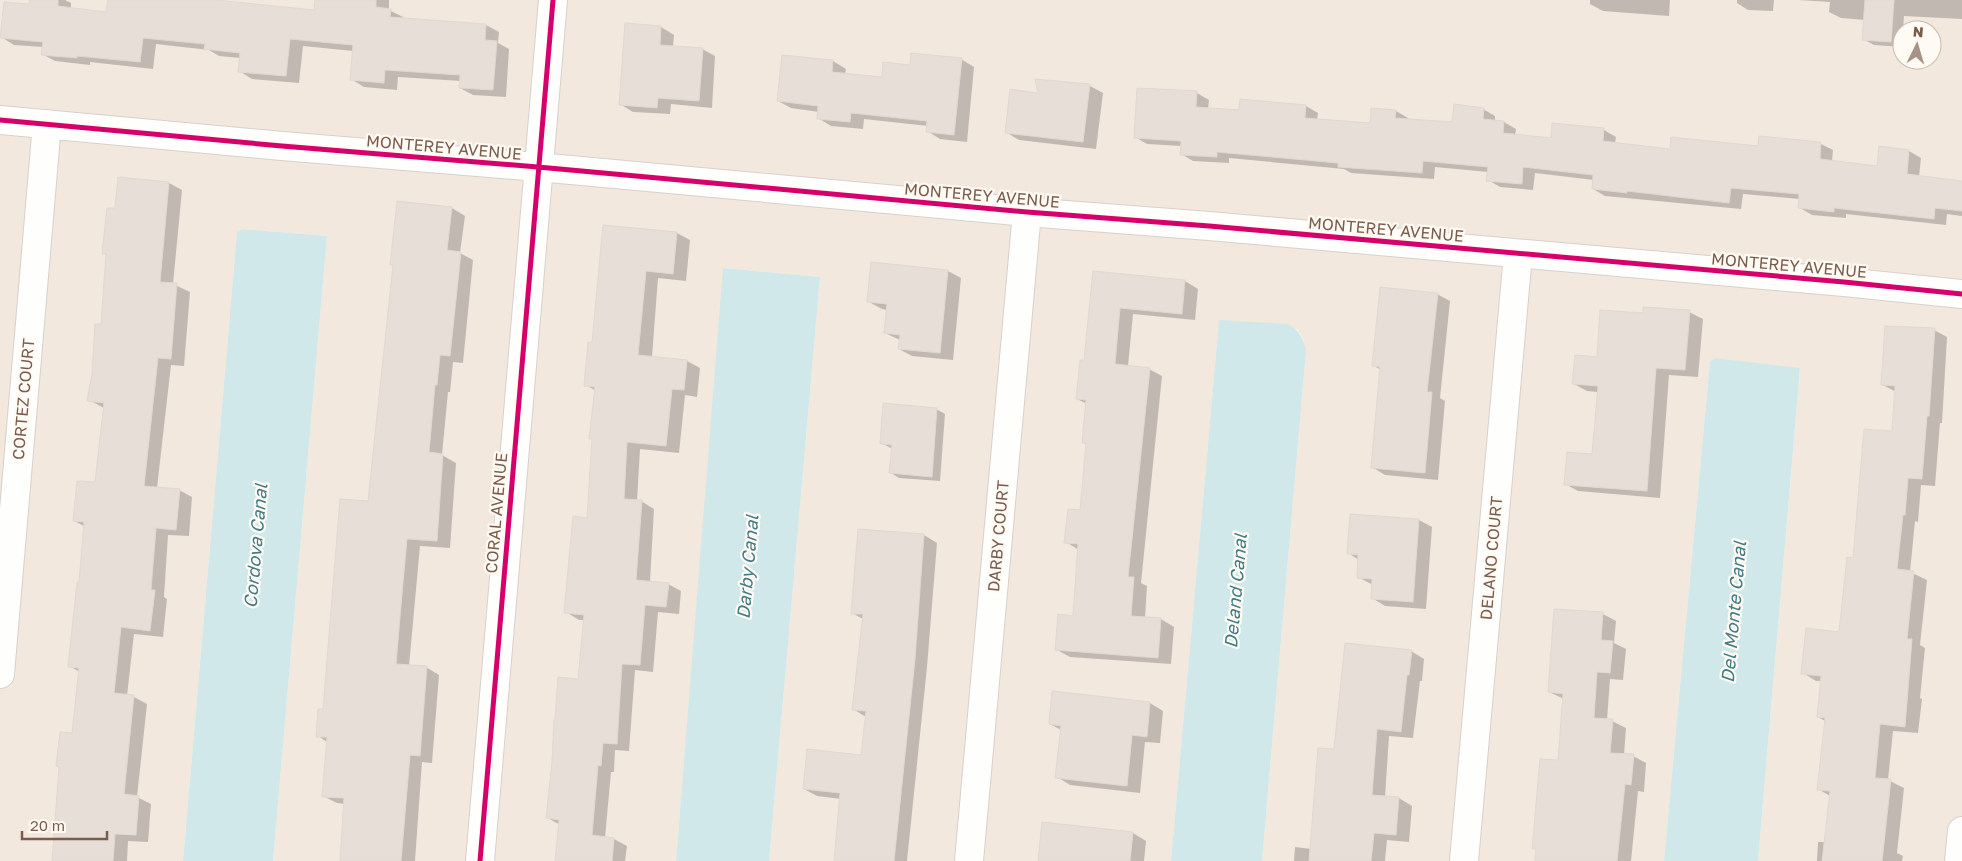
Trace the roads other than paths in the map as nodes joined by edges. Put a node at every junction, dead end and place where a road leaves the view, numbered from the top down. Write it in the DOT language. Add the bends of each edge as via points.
graph roads {
  1 [pos="553,0"];
  2 [pos="0,120"];
  3 [pos="47,124"];
  4 [pos="538,167"];
  5 [pos="1027,212"];
  6 [pos="1518,254"];
  7 [pos="1962,294"];
  8 [pos="0,674"];
  9 [pos="1962,831"];
  10 [pos="480,861"];
  11 [pos="969,861"];
  12 [pos="1464,861"];
  13 [pos="1960,861"];
  1 -- 4 [label="street, CORAL AVENUE"];
  2 -- 3 [label="street, MONTEREY AVENUE"];
  3 -- 4 [label="street, MONTEREY AVENUE"];
  3 -- 8 [label="street, CORTEZ COURT"];
  4 -- 5 [label="street, MONTEREY AVENUE"];
  4 -- 10 [label="street, CORAL AVENUE"];
  5 -- 6 [label="street, MONTEREY AVENUE"];
  5 -- 11 [label="street, DARBY COURT"];
  6 -- 7 [label="street, MONTEREY AVENUE"];
  6 -- 12 [label="street, DELANO COURT"];
  9 -- 13 [label="street"];
}
